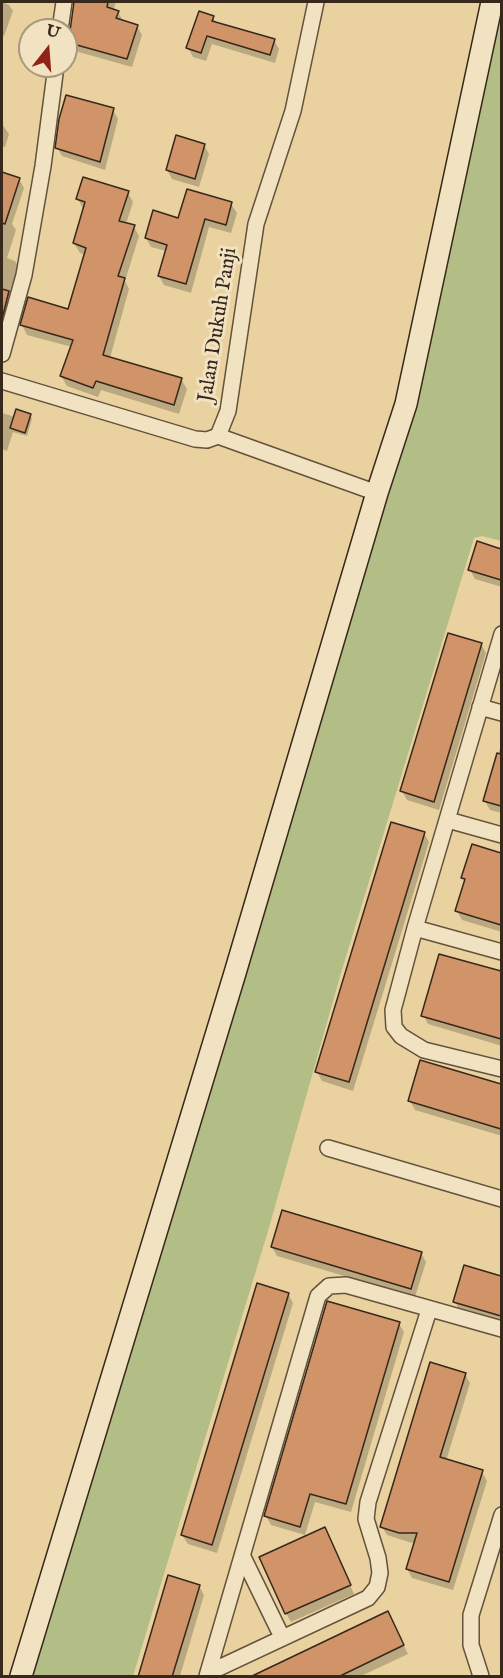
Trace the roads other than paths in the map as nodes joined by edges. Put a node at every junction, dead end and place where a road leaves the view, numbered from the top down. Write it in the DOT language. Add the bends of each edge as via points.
graph roads {
  1 [pos="64,2"];
  2 [pos="316,2"];
  3 [pos="492,2"];
  4 [pos="62,18"];
  5 [pos="54,78"];
  6 [pos="2,354"];
  7 [pos="2,381"];
  8 [pos="218,436"];
  9 [pos="377,493"];
  10 [pos="501,634"];
  11 [pos="480,707"];
  12 [pos="501,713"];
  13 [pos="448,820"];
  14 [pos="501,835"];
  15 [pos="415,928"];
  16 [pos="501,952"];
  17 [pos="501,1069"];
  18 [pos="328,1148"];
  19 [pos="501,1199"];
  20 [pos="429,1310"];
  21 [pos="501,1329"];
  22 [pos="501,1515"];
  23 [pos="243,1557"];
  24 [pos="282,1637"];
  25 [pos="207,1675"];
  26 [pos="21,1677"];
  27 [pos="481,1677"];
  1 -- 4 [label="street"];
  2 -- 8 [label="street, Jalan Dukuh Panji" via="293,111 256,224 228,411"];
  3 -- 9 [label="main road" via="406,404"];
  5 -- 6 [label="street" via="24,275"];
  7 -- 8 [label="street" via="195,439"];
  8 -- 9 [label="street"];
  9 -- 26 [label="main road"];
  10 -- 11 [label="street"];
  11 -- 12 [label="street"];
  11 -- 13 [label="street"];
  13 -- 14 [label="street"];
  13 -- 15 [label="street"];
  15 -- 16 [label="street"];
  15 -- 17 [label="street" via="393,1010 394,1027 424,1050"];
  18 -- 19 [label="street"];
  20 -- 21 [label="street"];
  20 -- 23 [label="street" via="346,1285 329,1286 318,1296"];
  20 -- 24 [label="street" via="368,1502 366,1519 380,1573 376,1587 368,1598"];
  22 -- 27 [label="street" via="471,1615 471,1645"];
  23 -- 24 [label="street"];
  23 -- 25 [label="street"];
  24 -- 25 [label="street"];
}
